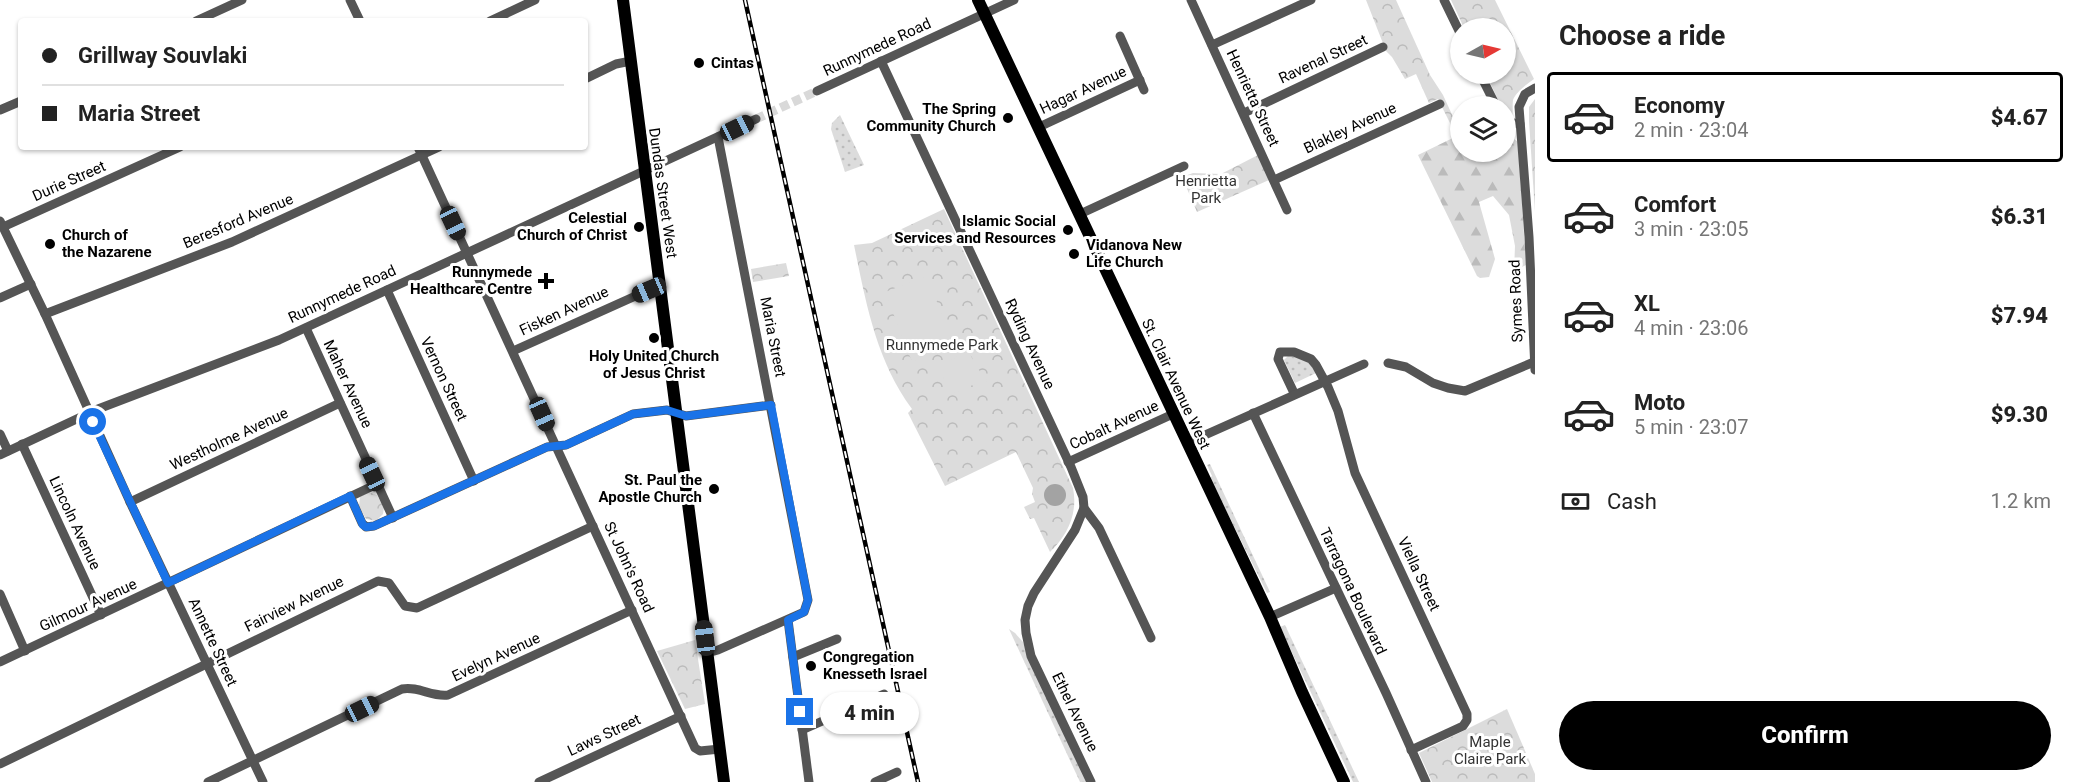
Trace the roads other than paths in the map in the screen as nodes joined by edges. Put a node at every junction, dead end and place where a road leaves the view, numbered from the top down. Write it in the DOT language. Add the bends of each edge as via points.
graph roads {
  1 [pos="242,0"];
  2 [pos="351,0"];
  3 [pos="535,0"];
  4 [pos="623,0"];
  5 [pos="978,0"];
  6 [pos="1014,0"];
  7 [pos="1191,0"];
  8 [pos="1311,0"];
  9 [pos="1444,0"];
  10 [pos="985,14"];
  11 [pos="203,18"];
  12 [pos="359,18"];
  13 [pos="496,18"];
  14 [pos="1453,18"];
  15 [pos="1120,36"];
  16 [pos="1212,45"];
  17 [pos="1383,47"];
  18 [pos="631,61"];
  19 [pos="881,61"];
  20 [pos="588,78"];
  21 [pos="1140,80"];
  22 [pos="1535,88"];
  23 [pos="1144,90"];
  24 [pos="817,91"];
  25 [pos="18,101"];
  26 [pos="1440,104"];
  27 [pos="0,110"];
  28 [pos="1244,113"];
  29 [pos="756,119"];
  30 [pos="1516,123"];
  31 [pos="1520,124"];
  32 [pos="1039,127"];
  33 [pos="718,137"];
  34 [pos="173,150"];
  35 [pos="420,151"];
  36 [pos="1184,165"];
  37 [pos="645,170"];
  38 [pos="1274,180"];
  39 [pos="1287,210"];
  40 [pos="1080,214"];
  41 [pos="1,224"];
  42 [pos="467,253"];
  43 [pos="31,284"];
  44 [pos="660,285"];
  45 [pos="387,290"];
  46 [pos="0,298"];
  47 [pos="45,314"];
  48 [pos="306,328"];
  49 [pos="513,351"];
  50 [pos="1388,363"];
  51 [pos="1364,364"];
  52 [pos="1534,366"];
  53 [pos="1324,380"];
  54 [pos="1294,393"];
  55 [pos="340,403"];
  56 [pos="771,405"];
  57 [pos="89,413"];
  58 [pos="1253,413"];
  59 [pos="677,414"];
  60 [pos="1173,414"];
  61 [pos="0,434"];
  62 [pos="1187,442"];
  63 [pos="22,444"];
  64 [pos="556,446"];
  65 [pos="4,453"];
  66 [pos="1068,462"];
  67 [pos="474,481"];
  68 [pos="377,484"];
  69 [pos="350,496"];
  70 [pos="130,502"];
  71 [pos="1084,508"];
  72 [pos="393,518"];
  73 [pos="594,526"];
  74 [pos="168,583"];
  75 [pos="1336,588"];
  76 [pos="0,594"];
  77 [pos="632,610"];
  78 [pos="101,615"];
  79 [pos="1270,617"];
  80 [pos="788,620"];
  81 [pos="1151,638"];
  82 [pos="837,639"];
  83 [pos="25,651"];
  84 [pos="707,653"];
  85 [pos="793,657"];
  86 [pos="0,662"];
  87 [pos="207,664"];
  88 [pos="884,694"];
  89 [pos="681,716"];
  90 [pos="802,730"];
  91 [pos="720,749"];
  92 [pos="1411,750"];
  93 [pos="252,761"];
  94 [pos="0,764"];
  95 [pos="897,772"];
  96 [pos="208,782"];
  97 [pos="263,782"];
  98 [pos="539,782"];
  99 [pos="724,782"];
  100 [pos="809,782"];
  101 [pos="875,782"];
  102 [pos="1091,782"];
  103 [pos="1344,782"];
  104 [pos="1426,782"];
  1 -- 11 [label="street"];
  2 -- 12 [label="street"];
  3 -- 13 [label="street"];
  4 -- 18 [label="main road, Dundas Street West"];
  5 -- 10 [label="main road, St. Clair Avenue West"];
  6 -- 10 [label="street, Runnymede Road"];
  7 -- 16 [label="street, Henrietta Street"];
  8 -- 16 [label="street"];
  9 -- 14 [label="street"];
  10 -- 19 [label="street, Runnymede Road"];
  10 -- 32 [label="main road, St. Clair Avenue West"];
  15 -- 21 [label="street, Hagar Avenue"];
  16 -- 28 [label="street, Henrietta Street"];
  17 -- 28 [label="street, Ravenal Street"];
  18 -- 20 [label="street"];
  18 -- 37 [label="main road, Dundas Street West"];
  19 -- 24 [label="street, Runnymede Road"];
  19 -- 66 [label="street, Ryding Avenue"];
  21 -- 23 [label="street, Hagar Avenue"];
  21 -- 32 [label="street, Hagar Avenue"];
  22 -- 31 [label="street, Symes Road" via="1521,102"];
  25 -- 27 [label="street"];
  26 -- 38 [label="street, Blakley Avenue"];
  28 -- 38 [label="street, Henrietta Street"];
  29 -- 33 [label="street, Runnymede Road"];
  30 -- 31 [label="street"];
  31 -- 52 [label="street, Symes Road"];
  32 -- 40 [label="main road, St. Clair Avenue West"];
  33 -- 37 [label="street, Runnymede Road"];
  33 -- 56 [label="street, Maria Street"];
  34 -- 41 [label="street, Durie Street"];
  35 -- 42 [label="street, St John's Road"];
  35 -- 47 [label="street, Beresford Avenue" via="232,242"];
  36 -- 40 [label="street"];
  37 -- 42 [label="street, Runnymede Road"];
  37 -- 44 [label="main road, Dundas Street West"];
  38 -- 39 [label="street, Henrietta Street"];
  40 -- 60 [label="main road, St. Clair Avenue West"];
  41 -- 43 [label="street, Annette Street"];
  42 -- 45 [label="street, Runnymede Road"];
  42 -- 49 [label="street, St John's Road"];
  43 -- 46 [label="street"];
  43 -- 47 [label="street, Annette Street"];
  44 -- 49 [label="street, Fisken Avenue"];
  44 -- 59 [label="main road, Dundas Street West"];
  45 -- 48 [label="street, Runnymede Road"];
  45 -- 67 [label="street, Vernon Street"];
  47 -- 57 [label="street, Annette Street"];
  48 -- 55 [label="street, Maher Avenue"];
  48 -- 57 [label="street, Runnymede Road"];
  49 -- 64 [label="street, St John's Road"];
  50 -- 52 [label="street, Symes Road" via="1406,367 1440,386 1465,391"];
  51 -- 53 [label="street"];
  53 -- 54 [label="street"];
  53 -- 54 [label="street, Viella Street" via="1311,359 1294,352 1280,352 1278,359"];
  53 -- 92 [label="street, Viella Street" via="1338,411 1355,473 1467,714 1462,726"];
  54 -- 58 [label="street"];
  55 -- 68 [label="street, Maher Avenue"];
  55 -- 70 [label="street, Westholme Avenue"];
  56 -- 59 [label="street"];
  56 -- 80 [label="street, Maria Street" via="808,600 804,612"];
  57 -- 63 [label="street, Runnymede Road"];
  57 -- 70 [label="street, Annette Street"];
  58 -- 62 [label="street"];
  58 -- 75 [label="street, Tarragona Boulevard"];
  59 -- 64 [label="street" via="667,410 633,414"];
  59 -- 84 [label="main road, Dundas Street West"];
  60 -- 62 [label="main road, St. Clair Avenue West"];
  60 -- 66 [label="street, Cobalt Avenue"];
  61 -- 65 [label="street"];
  62 -- 79 [label="main road, St. Clair Avenue West"];
  63 -- 65 [label="street, Runnymede Road"];
  63 -- 78 [label="street, Lincoln Avenue"];
  64 -- 67 [label="street"];
  64 -- 73 [label="street, St John's Road"];
  66 -- 71 [label="street, Ryding Avenue"];
  67 -- 72 [label="street"];
  68 -- 69 [label="street, Gilmour Avenue"];
  68 -- 72 [label="street, Maher Avenue"];
  69 -- 72 [label="street" via="365,526"];
  69 -- 74 [label="street, Gilmour Avenue"];
  70 -- 74 [label="street, Annette Street"];
  71 -- 81 [label="street, Ryding Avenue" via="1099,528"];
  71 -- 102 [label="street, Ethel Avenue" via="1075,530 1034,593 1025,620 1031,656"];
  73 -- 77 [label="street, St John's Road"];
  73 -- 87 [label="street, Fairview Avenue" via="417,608 405,606 389,582 378,581"];
  74 -- 78 [label="street, Gilmour Avenue"];
  74 -- 87 [label="street, Annette Street"];
  75 -- 79 [label="street"];
  75 -- 92 [label="street, Tarragona Boulevard"];
  76 -- 83 [label="street"];
  77 -- 89 [label="street, St John's Road"];
  77 -- 93 [label="street, Evelyn Avenue" via="448,695 402,689"];
  78 -- 83 [label="street, Gilmour Avenue"];
  79 -- 103 [label="main road, St. Clair Avenue West"];
  80 -- 84 [label="street"];
  80 -- 85 [label="street"];
  82 -- 85 [label="street"];
  83 -- 86 [label="street, Gilmour Avenue"];
  84 -- 91 [label="main road, Dundas Street West"];
  85 -- 90 [label="street"];
  87 -- 93 [label="street, Annette Street"];
  87 -- 94 [label="street, Fairview Avenue"];
  88 -- 90 [label="street"];
  89 -- 91 [label="street, St John's Road" via="698,750"];
  89 -- 98 [label="street, Laws Street"];
  90 -- 100 [label="street"];
  91 -- 99 [label="main road, Dundas Street West"];
  92 -- 104 [label="street, Tarragona Boulevard"];
  93 -- 96 [label="street, Evelyn Avenue"];
  93 -- 97 [label="street, Annette Street"];
  95 -- 101 [label="street"];
}
